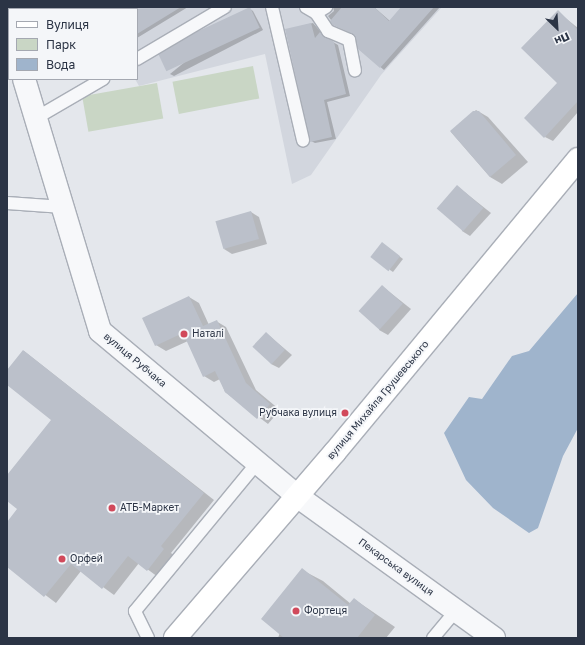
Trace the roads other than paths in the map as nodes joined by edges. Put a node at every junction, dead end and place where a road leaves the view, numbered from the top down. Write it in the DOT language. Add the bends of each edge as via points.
graph roads {
  1 [pos="225,7"];
  2 [pos="272,7"];
  3 [pos="316,9"];
  4 [pos="138,58"];
  5 [pos="355,70"];
  6 [pos="24,80"];
  7 [pos="100,80"];
  8 [pos="36,118"];
  9 [pos="303,140"];
  10 [pos="578,159"];
  11 [pos="7,203"];
  12 [pos="63,207"];
  13 [pos="257,463"];
  14 [pos="297,496"];
  15 [pos="456,611"];
  16 [pos="148,638"];
  17 [pos="175,638"];
  18 [pos="433,638"];
  19 [pos="494,638"];
  1 -- 4 [label="lane"];
  2 -- 9 [label="lane"];
  3 -- 5 [label="lane" via="328,31 349,40"];
  6 -- 8 [label="street, вулиця Рубчака"];
  7 -- 8 [label="lane"];
  8 -- 12 [label="street, вулиця Рубчака"];
  10 -- 14 [label="main road, вулиця Михайла Грушевського" via="410,364"];
  11 -- 12 [label="lane"];
  12 -- 13 [label="street, вулиця Рубчака" via="100,331"];
  13 -- 14 [label="street, вулиця Рубчака"];
  13 -- 16 [label="lane" via="135,611"];
  14 -- 15 [label="street, Пекарська вулиця"];
  14 -- 17 [label="main road, вулиця Михайла Грушевського"];
  15 -- 18 [label="lane"];
  15 -- 19 [label="street, Пекарська вулиця"];
}
